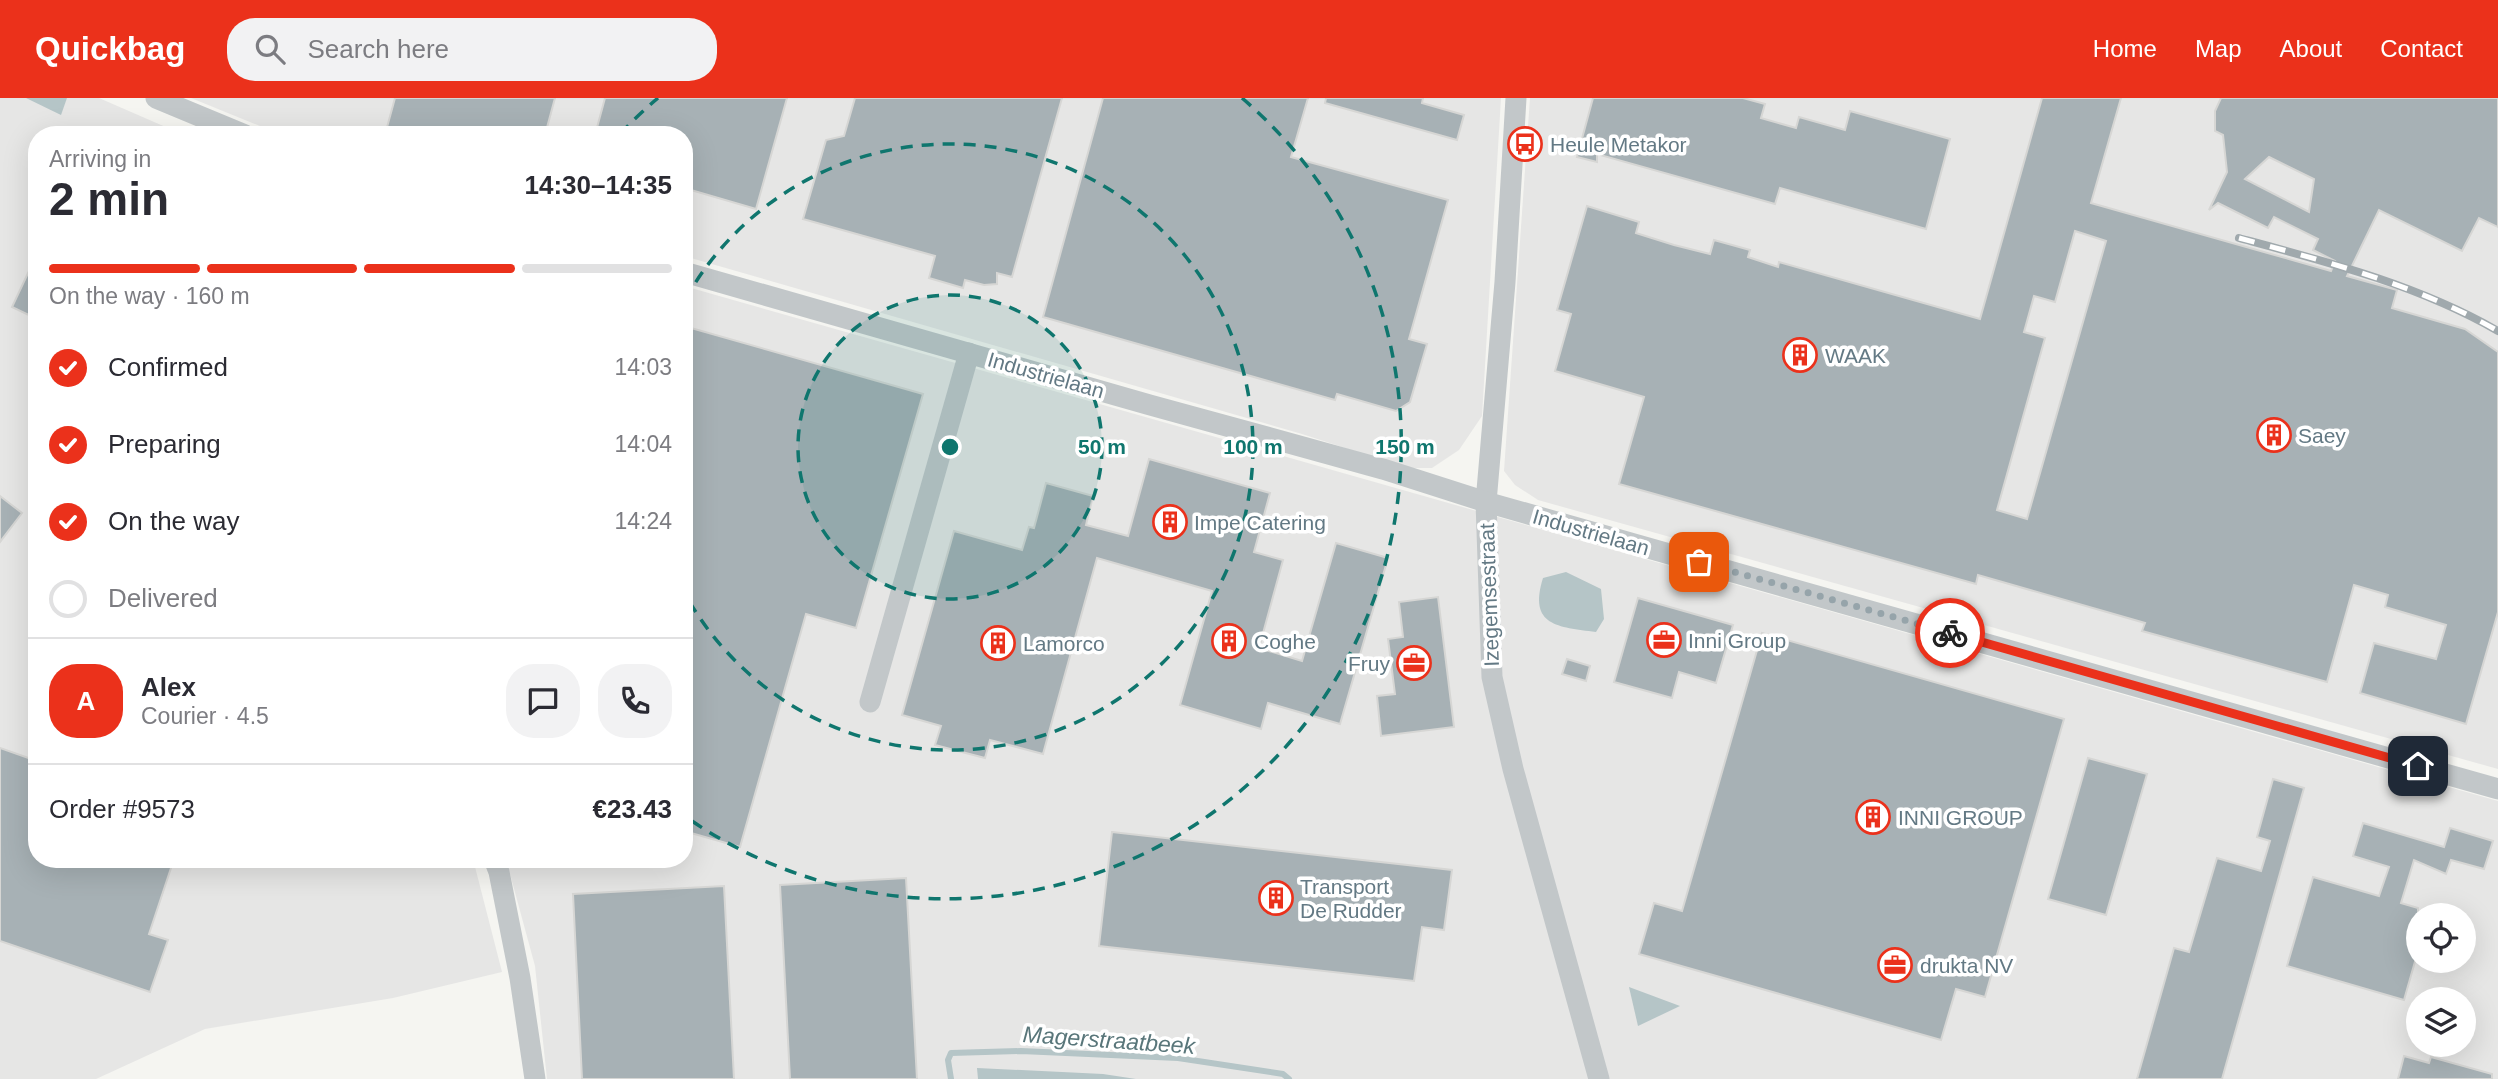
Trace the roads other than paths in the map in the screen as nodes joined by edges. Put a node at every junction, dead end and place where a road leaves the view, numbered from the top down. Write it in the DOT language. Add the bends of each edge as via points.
graph roads {
  1 [pos="156,98"];
  2 [pos="1517,98"];
  3 [pos="223,126"];
  4 [pos="693,275"];
  5 [pos="969,353"];
  6 [pos="1486,502"];
  7 [pos="870,702"];
  8 [pos="2498,789"];
  9 [pos="497,868"];
  10 [pos="535,1079"];
  11 [pos="1599,1079"];
  1 -- 3 [label="street"];
  2 -- 6 [label="street, Izegemsestraat"];
  4 -- 5 [label="street, Industrielaan"];
  5 -- 6 [label="street, Industrielaan"];
  5 -- 7 [label="street"];
  6 -- 8 [label="street, Industrielaan"];
  6 -- 11 [label="street, Izegemsestraat" via="1492,677"];
  9 -- 10 [label="street"];
}
